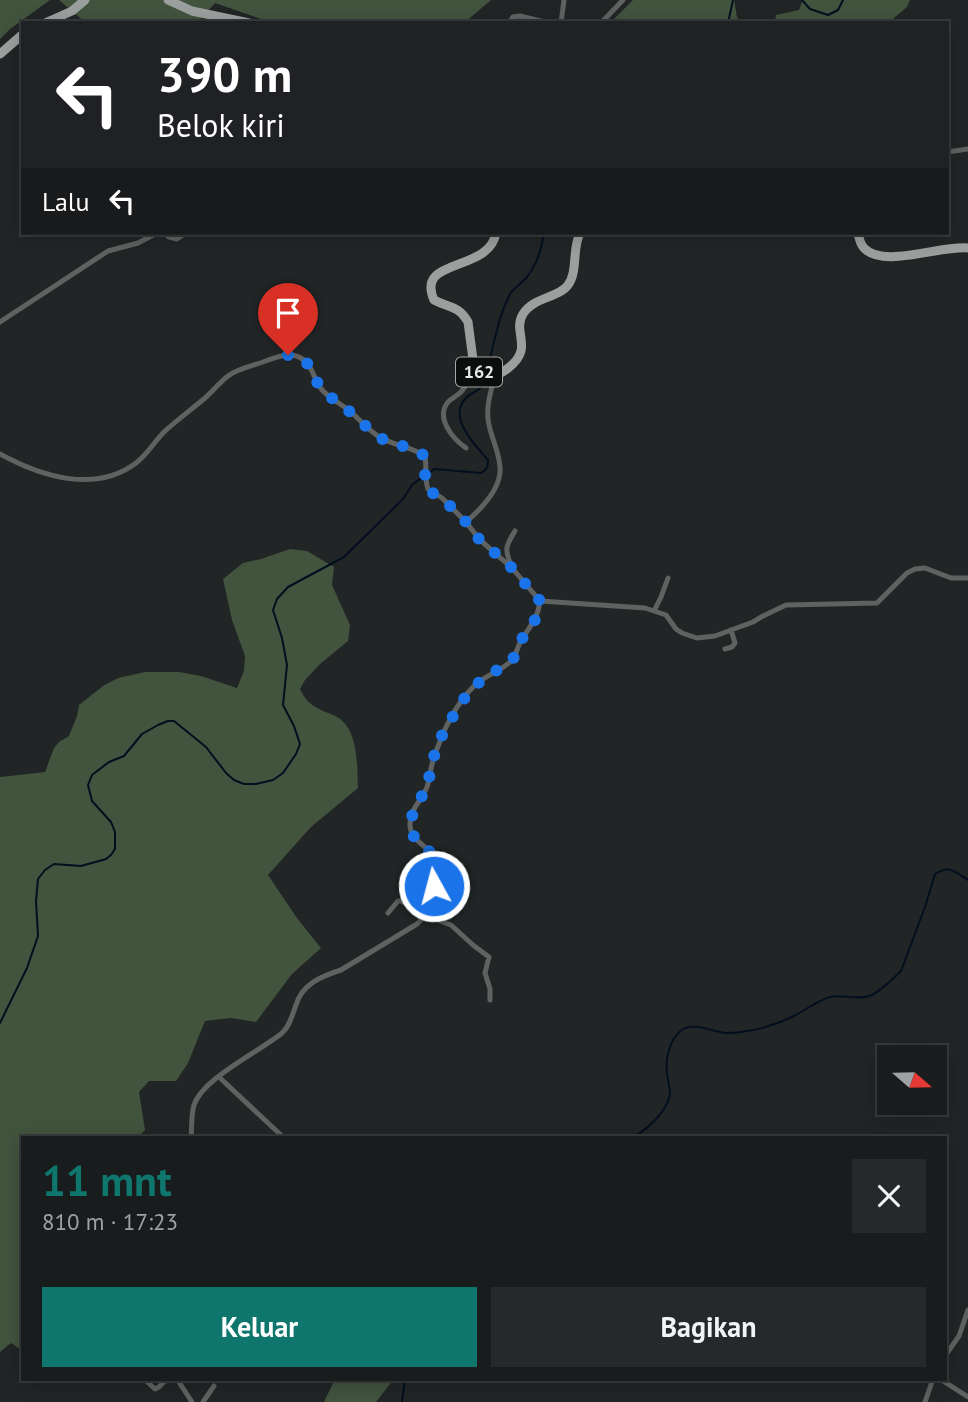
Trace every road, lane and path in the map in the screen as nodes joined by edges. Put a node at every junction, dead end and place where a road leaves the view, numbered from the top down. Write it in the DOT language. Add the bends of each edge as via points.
graph roads {
  1 [pos="85,0"];
  2 [pos="168,0"];
  3 [pos="564,0"];
  4 [pos="623,0"];
  5 [pos="50,21"];
  6 [pos="240,21"];
  7 [pos="510,21"];
  8 [pos="541,21"];
  9 [pos="561,21"];
  10 [pos="603,21"];
  11 [pos="21,36"];
  12 [pos="0,54"];
  13 [pos="968,149"];
  14 [pos="949,152"];
  15 [pos="153,235"];
  16 [pos="166,235"];
  17 [pos="183,235"];
  18 [pos="495,235"];
  19 [pos="579,235"];
  20 [pos="859,235"];
  21 [pos="968,248"];
  22 [pos="0,321"];
  23 [pos="474,367"];
  24 [pos="495,375"];
  25 [pos="466,448"];
  26 [pos="0,454"];
  27 [pos="466,522"];
  28 [pos="515,531"];
  29 [pos="512,568"];
  30 [pos="668,578"];
  31 [pos="968,578"];
  32 [pos="540,601"];
  33 [pos="654,611"];
  34 [pos="731,630"];
  35 [pos="725,649"];
  36 [pos="432,904"];
  37 [pos="388,913"];
  38 [pos="426,916"];
  39 [pos="490,1000"];
  40 [pos="219,1077"];
  41 [pos="191,1136"];
  42 [pos="282,1136"];
  43 [pos="968,1310"];
  44 [pos="947,1353"];
  45 [pos="145,1381"];
  46 [pos="165,1381"];
  47 [pos="178,1381"];
  48 [pos="932,1381"];
  49 [pos="943,1381"];
  50 [pos="214,1386"];
  51 [pos="968,1397"];
  52 [pos="192,1402"];
  53 [pos="203,1402"];
  54 [pos="925,1402"];
  1 -- 5 [label="main road"];
  2 -- 6 [label="main road" via="192,11"];
  3 -- 9 [label="street"];
  4 -- 10 [label="street"];
  7 -- 8 [label="street" via="520,16"];
  11 -- 12 [label="main road"];
  13 -- 14 [label="street"];
  15 -- 22 [label="street" via="108,251"];
  16 -- 17 [label="street" via="177,239"];
  18 -- 23 [label="main road, 162" via="485,253 439,272 430,286 433,300 458,310 468,322"];
  19 -- 24 [label="main road, 162" via="568,285 526,310 519,327 519,356"];
  20 -- 21 [label="main road" via="865,249 882,256"];
  23 -- 24 [label="main road, 162" via="484,375"];
  23 -- 25 [label="street" via="461,392 444,410 451,434"];
  24 -- 27 [label="street" via="488,401 489,424 500,475 489,497"];
  26 -- 27 [label="street" via="61,477 103,479 115,475 144,456 162,434 229,375 292,355 309,364 322,390 378,437 425,456 428,489"];
  27 -- 29 [label="street"];
  28 -- 29 [label="street" via="506,548"];
  29 -- 32 [label="street"];
  30 -- 33 [label="street"];
  31 -- 34 [label="street" via="915,569 877,603 786,605"];
  32 -- 33 [label="street"];
  32 -- 36 [label="street" via="536,618 513,659 474,686 460,704 440,739 428,786 410,818 414,837 434,861"];
  33 -- 34 [label="street" via="666,615 676,629 691,637"];
  34 -- 35 [label="street" via="735,643"];
  36 -- 37 [label="street" via="416,909 398,901"];
  36 -- 38 [label="street"];
  38 -- 39 [label="street" via="450,925 489,956 485,973"];
  38 -- 40 [label="street" via="307,986 283,1032"];
  40 -- 41 [label="street" via="195,1103"];
  40 -- 42 [label="street"];
  43 -- 44 [label="street"];
  45 -- 46 [label="street" via="155,1389"];
  47 -- 52 [label="street"];
  48 -- 54 [label="street"];
  49 -- 51 [label="street"];
  50 -- 53 [label="street"];
}
